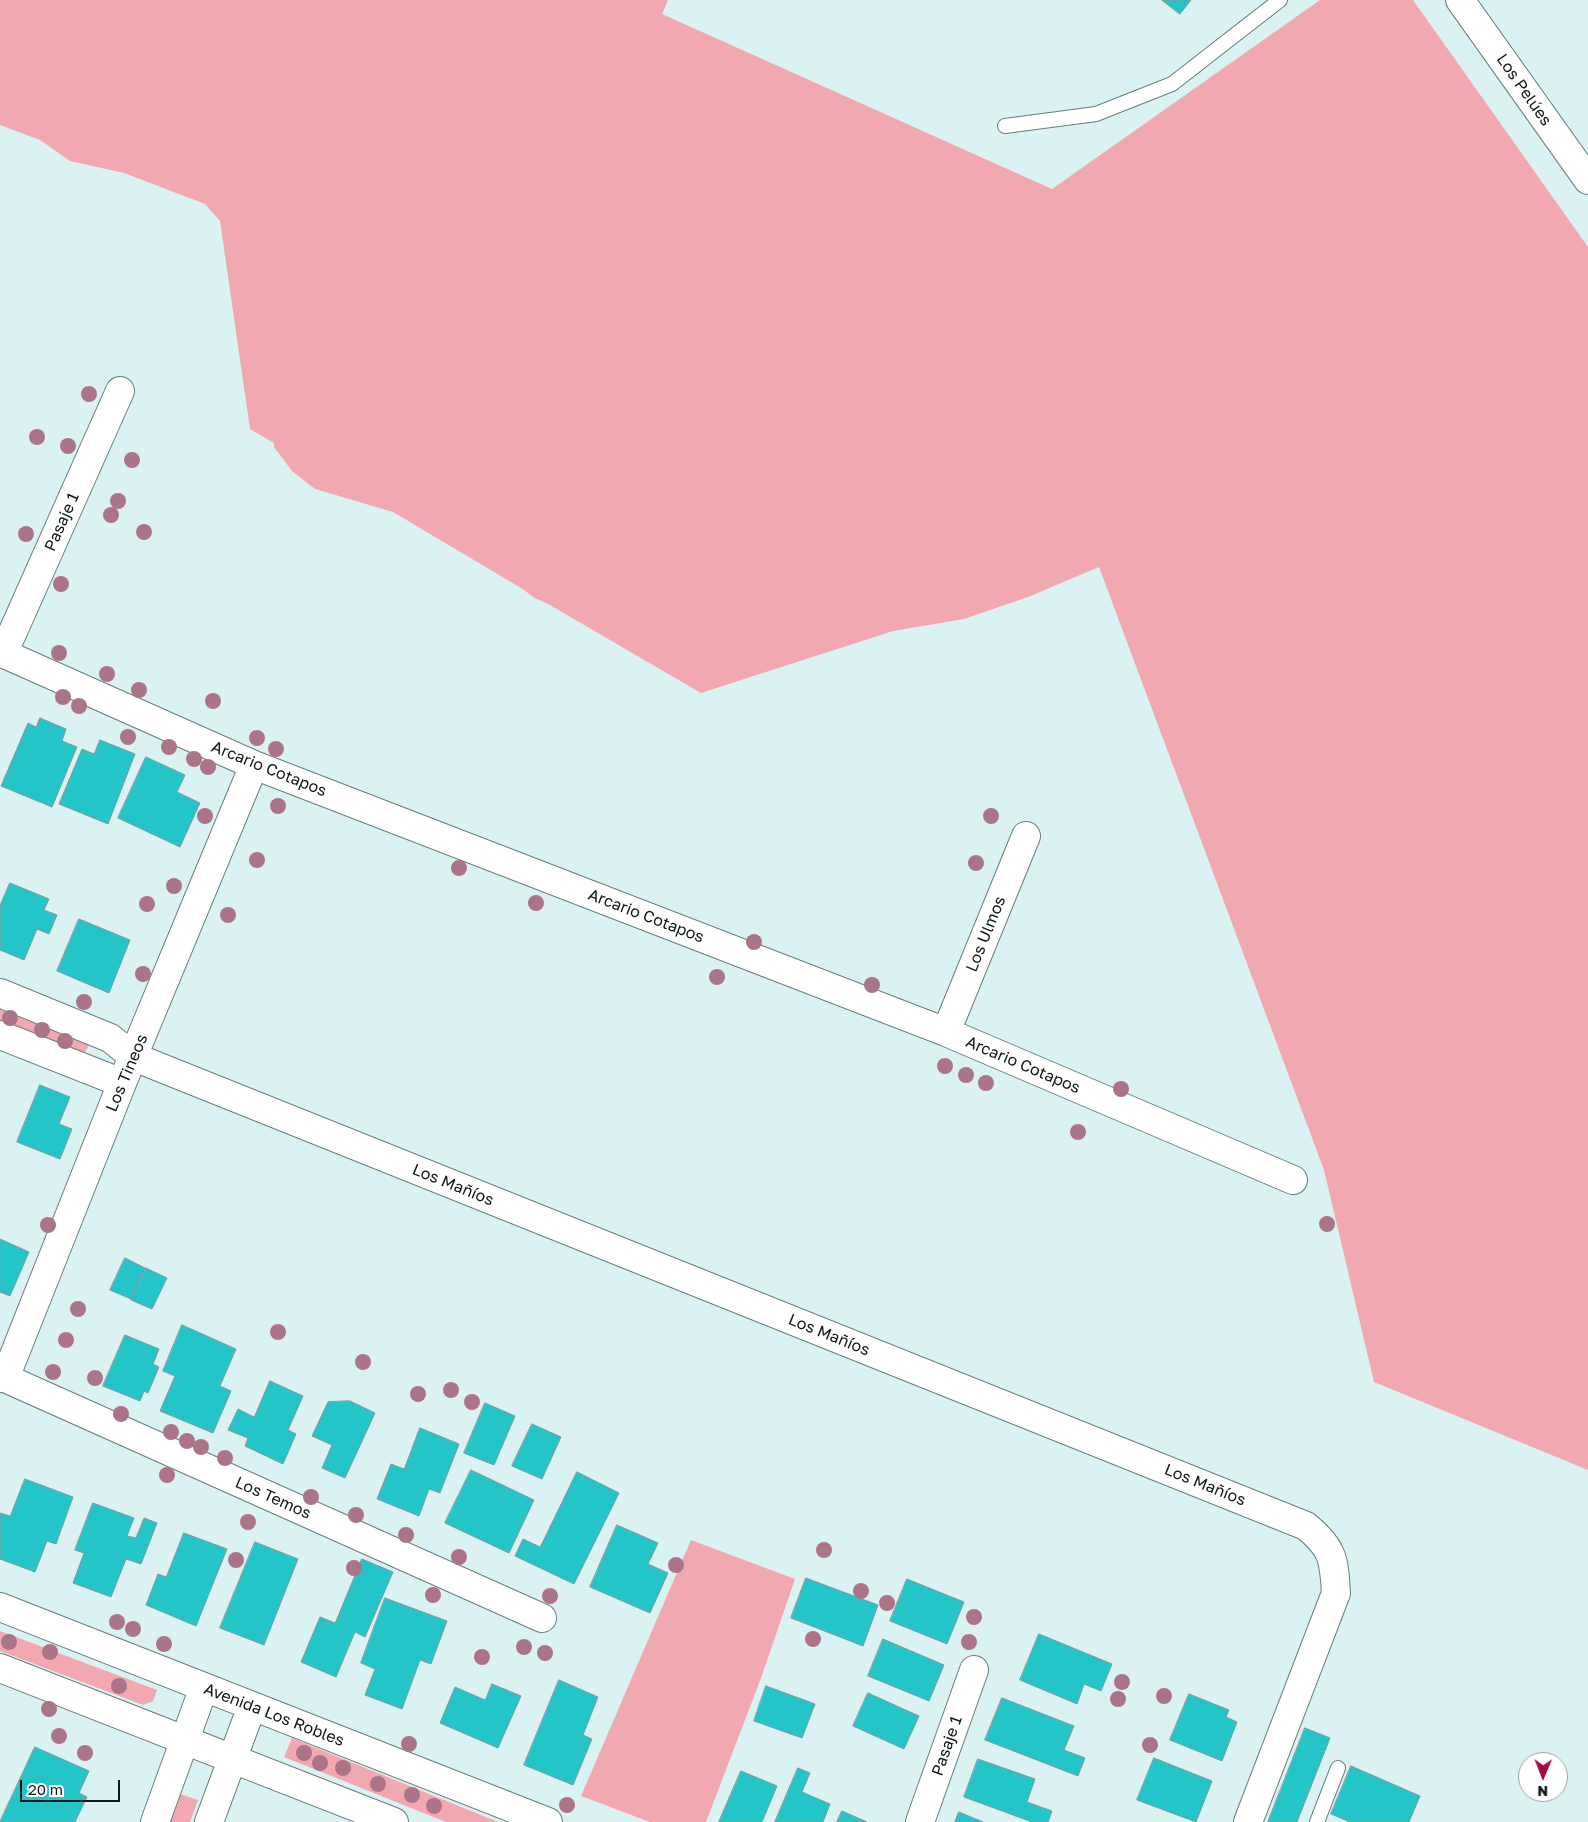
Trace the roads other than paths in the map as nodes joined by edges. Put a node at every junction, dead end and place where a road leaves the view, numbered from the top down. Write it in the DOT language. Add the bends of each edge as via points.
graph roads {
  1 [pos="1280,0"];
  2 [pos="1460,0"];
  3 [pos="1005,126"];
  4 [pos="1588,180"];
  5 [pos="120,391"];
  6 [pos="2,653"];
  7 [pos="254,765"];
  8 [pos="1026,836"];
  9 [pos="0,993"];
  10 [pos="946,1032"];
  11 [pos="0,1035"];
  12 [pos="134,1058"];
  13 [pos="122,1083"];
  14 [pos="1293,1180"];
  15 [pos="2,1378"];
  16 [pos="0,1607"];
  17 [pos="542,1618"];
  18 [pos="0,1668"];
  19 [pos="974,1670"];
  20 [pos="204,1687"];
  21 [pos="252,1706"];
  22 [pos="185,1740"];
  23 [pos="232,1759"];
  24 [pos="1338,1768"];
  25 [pos="155,1822"];
  26 [pos="209,1822"];
  27 [pos="394,1822"];
  28 [pos="548,1822"];
  29 [pos="920,1822"];
  30 [pos="1248,1822"];
  31 [pos="1317,1822"];
  1 -- 3 [label="lane" via="1172,84 1096,114"];
  2 -- 4 [label="street, Los Pelúes"];
  5 -- 6 [label="street, Pasaje 1"];
  6 -- 7 [label="street, Arcario Cotapos"];
  7 -- 10 [label="street, Arcario Cotapos"];
  7 -- 12 [label="street, Los Tineos"];
  8 -- 10 [label="street, Los Ulmos"];
  9 -- 12 [label="street, Los Mañíos" via="110,1038"];
  10 -- 14 [label="street, Arcario Cotapos"];
  11 -- 13 [label="street"];
  12 -- 13 [label="street, Los Tineos"];
  12 -- 30 [label="street, Los Mañíos" via="1306,1526 1331,1553 1336,1593"];
  13 -- 15 [label="street, Los Tineos"];
  15 -- 17 [label="street, Los Temos"];
  16 -- 20 [label="street, Avenida Los Robles"];
  18 -- 22 [label="street"];
  19 -- 29 [label="street, Pasaje 1"];
  20 -- 21 [label="street, Avenida Los Robles"];
  20 -- 22 [label="street"];
  21 -- 23 [label="street"];
  21 -- 28 [label="street, Avenida Los Robles"];
  22 -- 23 [label="street"];
  22 -- 25 [label="street"];
  23 -- 26 [label="street"];
  23 -- 27 [label="street"];
  24 -- 31 [label="lane"];
}
